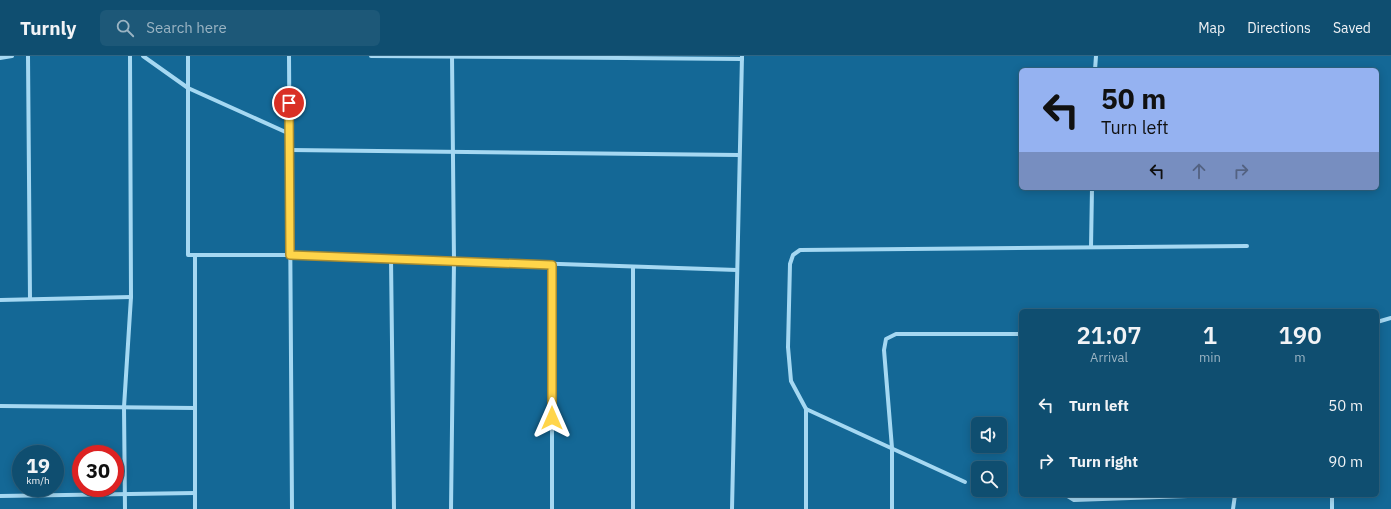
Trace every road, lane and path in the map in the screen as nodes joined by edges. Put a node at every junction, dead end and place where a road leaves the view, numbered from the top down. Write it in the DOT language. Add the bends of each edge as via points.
graph roads {
  1 [pos="12,56"];
  2 [pos="28,56"];
  3 [pos="130,56"];
  4 [pos="143,56"];
  5 [pos="188,56"];
  6 [pos="289,56"];
  7 [pos="372,56"];
  8 [pos="452,56"];
  9 [pos="1096,56"];
  10 [pos="0,58"];
  11 [pos="742,58"];
  12 [pos="1095,68"];
  13 [pos="188,88"];
  14 [pos="290,134"];
  15 [pos="290,150"];
  16 [pos="454,151"];
  17 [pos="739,155"];
  18 [pos="1092,190"];
  19 [pos="1247,246"];
  20 [pos="1090,247"];
  21 [pos="290,255"];
  22 [pos="195,256"];
  23 [pos="391,259"];
  24 [pos="454,261"];
  25 [pos="552,265"];
  26 [pos="633,267"];
  27 [pos="737,270"];
  28 [pos="131,297"];
  29 [pos="30,299"];
  30 [pos="0,300"];
  31 [pos="1391,318"];
  32 [pos="1379,321"];
  33 [pos="1019,334"];
  34 [pos="0,406"];
  35 [pos="124,407"];
  36 [pos="195,408"];
  37 [pos="806,409"];
  38 [pos="892,448"];
  39 [pos="965,482"];
  40 [pos="195,493"];
  41 [pos="125,494"];
  42 [pos="0,496"];
  43 [pos="1069,497"];
  44 [pos="1134,497"];
  45 [pos="1235,497"];
  46 [pos="1332,497"];
  47 [pos="125,509"];
  48 [pos="195,509"];
  49 [pos="292,509"];
  50 [pos="394,509"];
  51 [pos="451,509"];
  52 [pos="552,509"];
  53 [pos="633,509"];
  54 [pos="732,509"];
  55 [pos="806,509"];
  56 [pos="892,509"];
  57 [pos="1234,509"];
  58 [pos="1332,509"];
  1 -- 10 [label="street"];
  2 -- 29 [label="street"];
  3 -- 28 [label="street"];
  4 -- 13 [label="street"];
  5 -- 13 [label="street"];
  6 -- 14 [label="street"];
  7 -- 8 [label="street"];
  8 -- 11 [label="street"];
  8 -- 16 [label="street"];
  9 -- 12 [label="street"];
  11 -- 17 [label="street"];
  13 -- 14 [label="street"];
  13 -- 22 [label="street" via="188,255"];
  14 -- 15 [label="street"];
  15 -- 16 [label="street"];
  15 -- 21 [label="street"];
  16 -- 17 [label="street"];
  16 -- 24 [label="street"];
  17 -- 27 [label="street"];
  18 -- 20 [label="street"];
  19 -- 20 [label="street"];
  20 -- 37 [label="street" via="800,250 793,255 790,264 788,347 791,381"];
  21 -- 22 [label="street"];
  21 -- 23 [label="street"];
  21 -- 49 [label="street"];
  22 -- 36 [label="street"];
  23 -- 24 [label="street"];
  23 -- 50 [label="street"];
  24 -- 25 [label="street"];
  24 -- 51 [label="street"];
  25 -- 26 [label="street"];
  25 -- 52 [label="street"];
  26 -- 27 [label="street"];
  26 -- 53 [label="street"];
  27 -- 54 [label="street"];
  28 -- 29 [label="street"];
  28 -- 35 [label="street"];
  29 -- 30 [label="street"];
  31 -- 32 [label="street"];
  33 -- 38 [label="street" via="896,334 886,339 884,350"];
  34 -- 35 [label="street"];
  35 -- 36 [label="street"];
  35 -- 41 [label="street"];
  36 -- 40 [label="street"];
  37 -- 38 [label="street"];
  37 -- 55 [label="street"];
  38 -- 39 [label="street"];
  38 -- 56 [label="street"];
  40 -- 41 [label="street"];
  40 -- 48 [label="street"];
  41 -- 42 [label="street"];
  41 -- 47 [label="street"];
  43 -- 44 [label="street" via="1074,500"];
  45 -- 57 [label="street"];
  46 -- 58 [label="street"];
}
